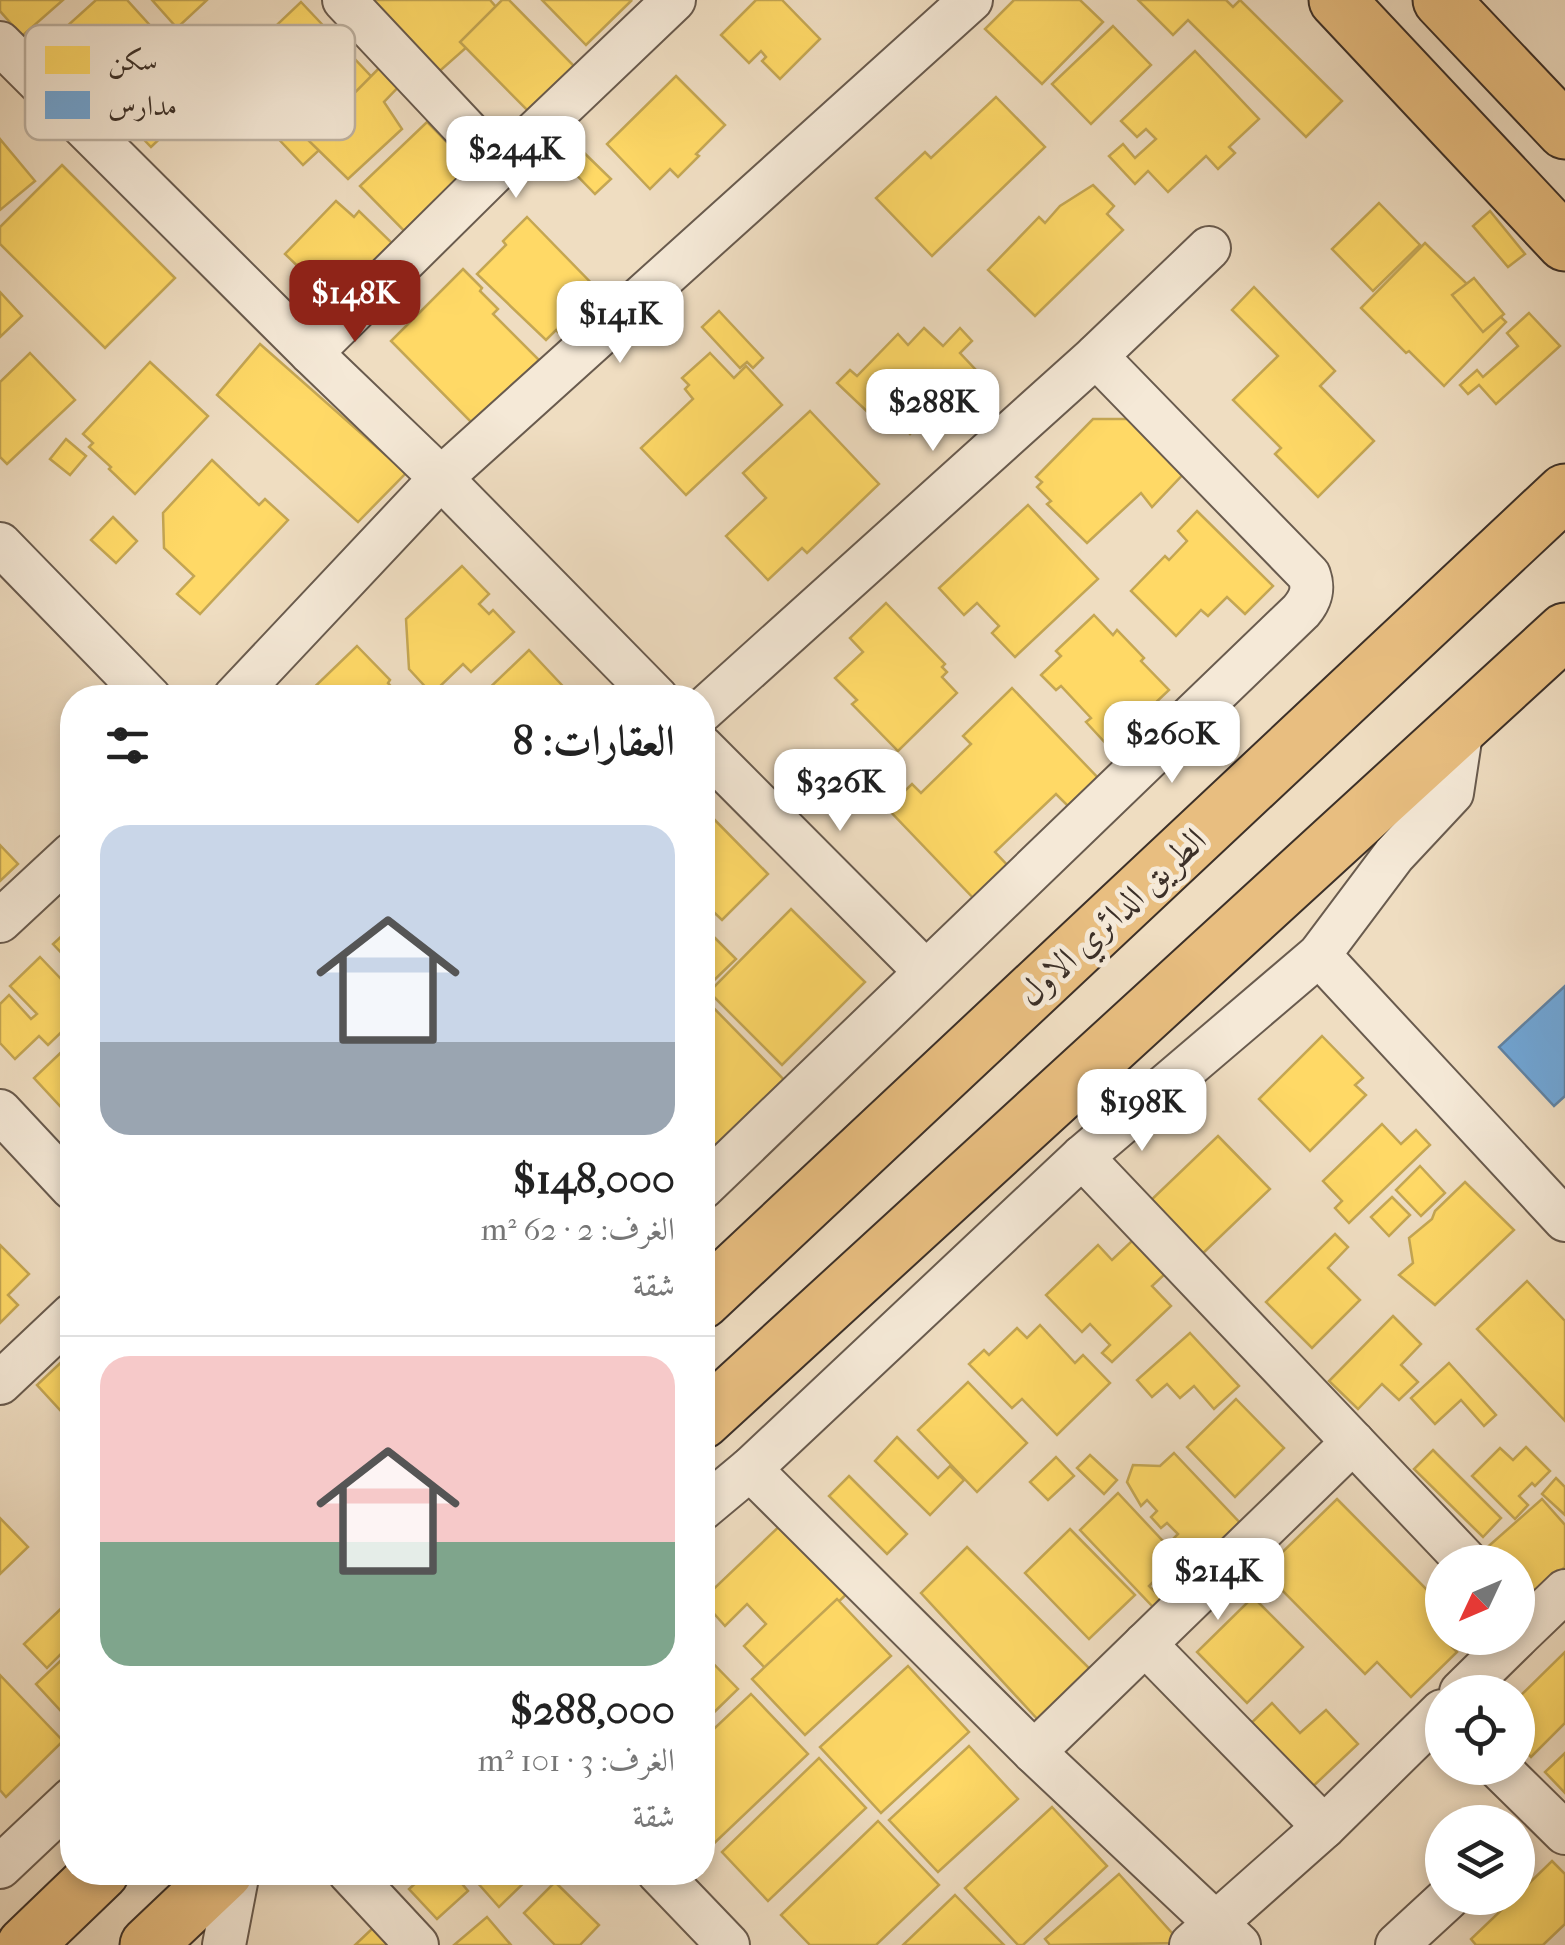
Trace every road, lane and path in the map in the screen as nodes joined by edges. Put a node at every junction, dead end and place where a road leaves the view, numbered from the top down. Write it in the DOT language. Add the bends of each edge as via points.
graph roads {
  1 [pos="344,0"];
  2 [pos="674,0"];
  3 [pos="971,0"];
  4 [pos="1337,0"];
  5 [pos="1441,0"];
  6 [pos="0,43"];
  7 [pos="25,68"];
  8 [pos="1565,130"];
  9 [pos="97,140"];
  10 [pos="500,166"];
  11 [pos="1565,242"];
  12 [pos="1209,248"];
  13 [pos="311,353"];
  14 [pos="1096,356"];
  15 [pos="442,478"];
  16 [pos="1565,492"];
  17 [pos="0,544"];
  18 [pos="1565,630"];
  19 [pos="137,685"];
  20 [pos="246,685"];
  21 [pos="640,685"];
  22 [pos="715,698"];
  23 [pos="1462,727"];
  24 [pos="715,760"];
  25 [pos="60,865"];
  26 [pos="0,922"];
  27 [pos="1318,956"];
  28 [pos="926,972"];
  29 [pos="0,1111"];
  30 [pos="1082,1157"];
  31 [pos="60,1175"];
  32 [pos="715,1175"];
  33 [pos="1565,1220"];
  34 [pos="715,1289"];
  35 [pos="60,1326"];
  36 [pos="0,1383"];
  37 [pos="715,1409"];
  38 [pos="1353,1442"];
  39 [pos="750,1469"];
  40 [pos="715,1498"];
  41 [pos="1451,1545"];
  42 [pos="1565,1591"];
  43 [pos="1535,1616"];
  44 [pos="1145,1644"];
  45 [pos="1495,1655"];
  46 [pos="1477,1675"];
  47 [pos="1425,1729"];
  48 [pos="1034,1752"];
  49 [pos="1512,1785"];
  50 [pos="60,1810"];
  51 [pos="1542,1824"];
  52 [pos="1324,1828"];
  53 [pos="0,1867"];
  54 [pos="87,1885"];
  55 [pos="211,1885"];
  56 [pos="236,1885"];
  57 [pos="361,1885"];
  58 [pos="670,1885"];
  59 [pos="1430,1915"];
  60 [pos="1215,1938"];
  61 [pos="25,1945"];
  62 [pos="148,1945"];
  63 [pos="224,1945"];
  64 [pos="416,1945"];
  65 [pos="728,1945"];
  66 [pos="1397,1945"];
  1 -- 10 [label="street"];
  2 -- 10 [label="street"];
  3 -- 15 [label="street"];
  4 -- 11 [label="main road"];
  5 -- 8 [label="main road"];
  6 -- 7 [label="street"];
  9 -- 13 [label="street"];
  10 -- 13 [label="street"];
  12 -- 14 [label="street"];
  13 -- 15 [label="street"];
  14 -- 22 [label="street"];
  14 -- 28 [label="street" via="1309,574 1312,594"];
  15 -- 20 [label="street"];
  15 -- 21 [label="street"];
  16 -- 34 [label="main road, الطريق الدائري الاول"];
  17 -- 19 [label="street"];
  18 -- 23 [label="main road"];
  23 -- 27 [label="street" via="1452,793 1394,855"];
  23 -- 37 [label="main road"];
  24 -- 28 [label="street"];
  25 -- 26 [label="street"];
  27 -- 30 [label="street"];
  27 -- 33 [label="street"];
  28 -- 32 [label="street"];
  29 -- 31 [label="street"];
  30 -- 38 [label="street"];
  30 -- 39 [label="street"];
  35 -- 36 [label="street"];
  38 -- 41 [label="street"];
  38 -- 44 [label="street"];
  39 -- 40 [label="street"];
  39 -- 48 [label="street"];
  42 -- 43 [label="street"];
  44 -- 48 [label="street"];
  44 -- 52 [label="street"];
  45 -- 46 [label="street"];
  47 -- 52 [label="street"];
  48 -- 60 [label="street"];
  49 -- 51 [label="street"];
  50 -- 53 [label="street"];
  52 -- 60 [label="street"];
  54 -- 61 [label="main road"];
  55 -- 62 [label="main road"];
  56 -- 63 [label="street"];
  57 -- 64 [label="street"];
  58 -- 65 [label="street"];
  59 -- 66 [label="street"];
}
